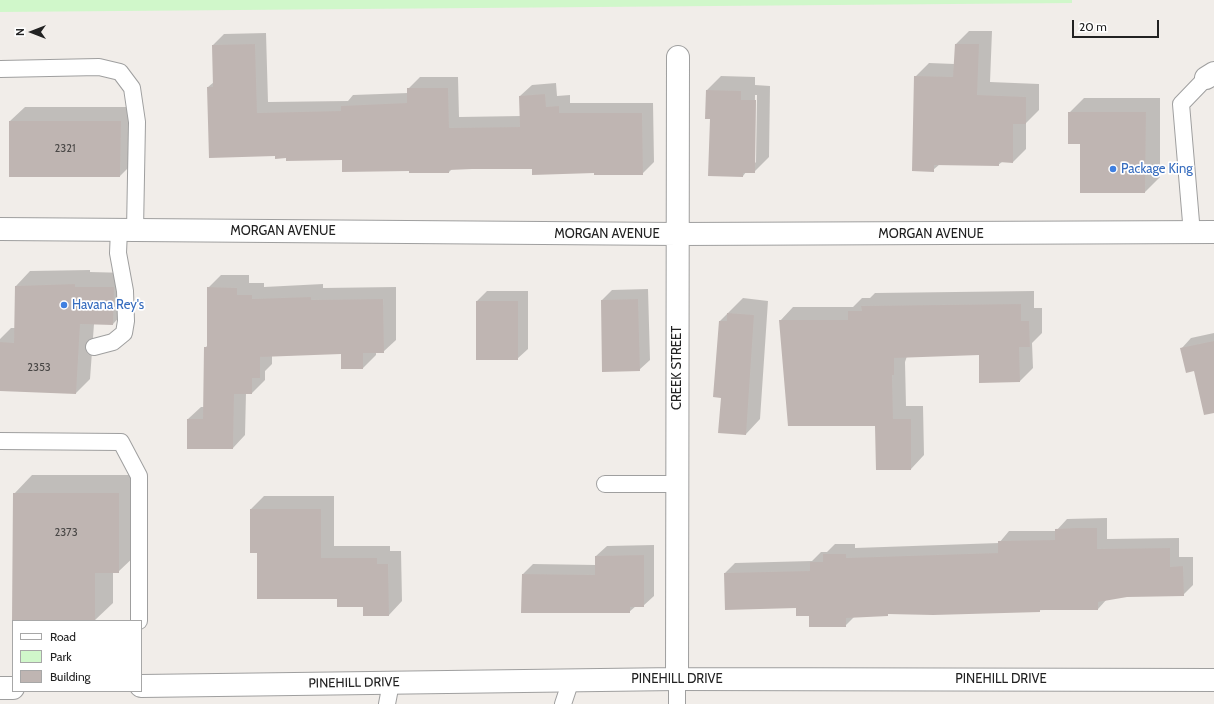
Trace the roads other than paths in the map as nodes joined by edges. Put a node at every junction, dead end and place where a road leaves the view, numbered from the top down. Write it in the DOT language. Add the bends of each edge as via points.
graph roads {
  1 [pos="678,57"];
  2 [pos="0,69"];
  3 [pos="1210,76"];
  4 [pos="0,229"];
  5 [pos="127,230"];
  6 [pos="1214,232"];
  7 [pos="678,234"];
  8 [pos="1192,234"];
  9 [pos="94,347"];
  10 [pos="0,441"];
  11 [pos="605,484"];
  12 [pos="677,484"];
  13 [pos="139,620"];
  14 [pos="677,679"];
  15 [pos="571,680"];
  16 [pos="1214,680"];
  17 [pos="391,683"];
  18 [pos="142,686"];
  19 [pos="0,688"];
  20 [pos="12,688"];
  21 [pos="387,704"];
  22 [pos="563,704"];
  23 [pos="677,704"];
  1 -- 7 [label="street, CREEK STREET"];
  2 -- 5 [label="lane" via="99,67 120,72 132,88 137,122"];
  3 -- 8 [label="lane" via="1181,104"];
  4 -- 5 [label="street, MORGAN AVENUE"];
  5 -- 7 [label="street, MORGAN AVENUE"];
  5 -- 9 [label="lane" via="118,253 125,290 124,333 113,342"];
  6 -- 8 [label="street, MORGAN AVENUE"];
  7 -- 8 [label="street, MORGAN AVENUE"];
  7 -- 12 [label="street, CREEK STREET"];
  10 -- 13 [label="lane" via="121,442 139,476"];
  11 -- 12 [label="lane"];
  12 -- 14 [label="street, CREEK STREET"];
  14 -- 15 [label="street, PINEHILL DRIVE"];
  14 -- 16 [label="street, PINEHILL DRIVE"];
  14 -- 23 [label="lane"];
  15 -- 17 [label="street, PINEHILL DRIVE"];
  15 -- 22 [label="lane"];
  17 -- 18 [label="street, PINEHILL DRIVE"];
  17 -- 21 [label="lane"];
  19 -- 20 [label="street"];
}
